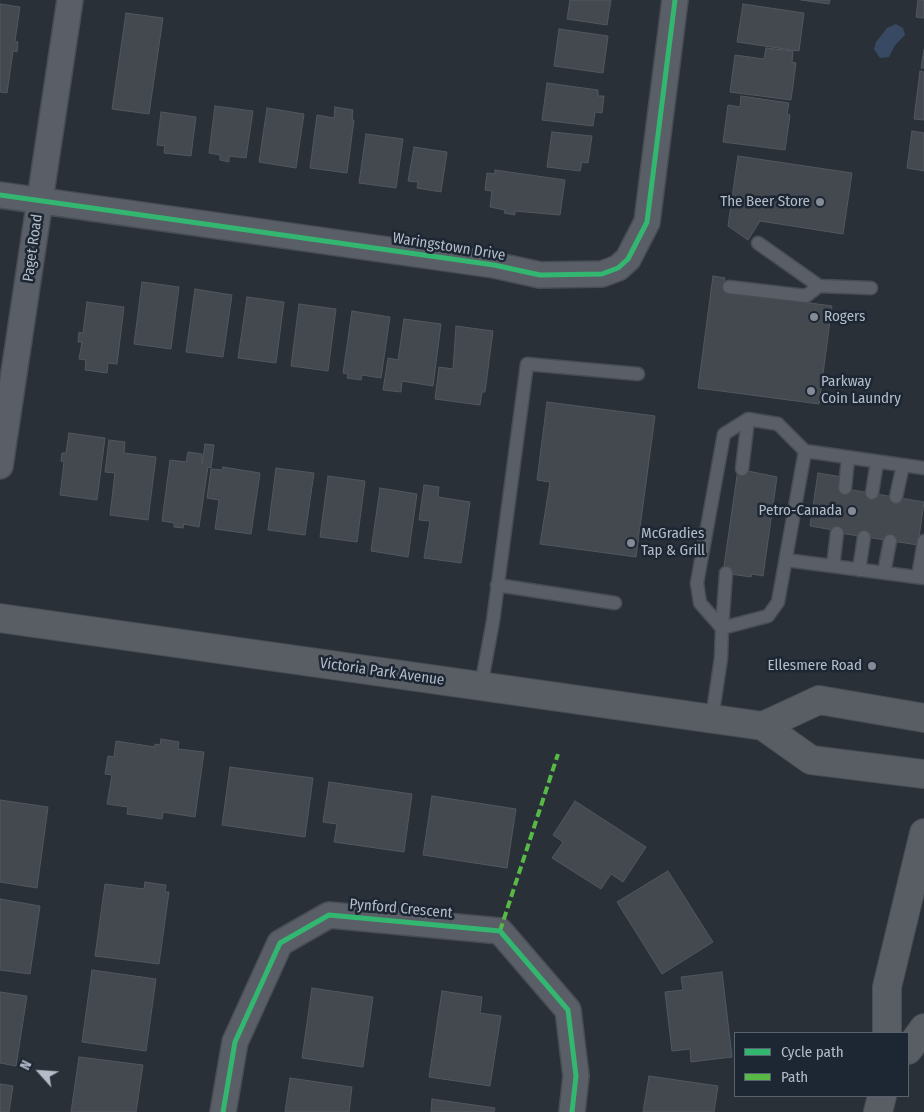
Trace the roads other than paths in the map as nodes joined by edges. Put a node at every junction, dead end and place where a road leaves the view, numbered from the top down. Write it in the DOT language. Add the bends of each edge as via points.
graph roads {
  1 [pos="70,0"];
  2 [pos="674,0"];
  3 [pos="0,195"];
  4 [pos="40,201"];
  5 [pos="758,243"];
  6 [pos="819,286"];
  7 [pos="729,287"];
  8 [pos="871,288"];
  9 [pos="638,374"];
  10 [pos="748,419"];
  11 [pos="805,451"];
  12 [pos="848,458"];
  13 [pos="877,462"];
  14 [pos="903,465"];
  15 [pos="0,466"];
  16 [pos="924,468"];
  17 [pos="742,469"];
  18 [pos="845,488"];
  19 [pos="872,493"];
  20 [pos="896,497"];
  21 [pos="837,533"];
  22 [pos="864,536"];
  23 [pos="890,541"];
  24 [pos="924,542"];
  25 [pos="786,560"];
  26 [pos="833,566"];
  27 [pos="859,570"];
  28 [pos="884,572"];
  29 [pos="726,573"];
  30 [pos="921,577"];
  31 [pos="497,585"];
  32 [pos="615,603"];
  33 [pos="0,618"];
  34 [pos="722,628"];
  35 [pos="481,686"];
  36 [pos="712,718"];
  37 [pos="924,718"];
  38 [pos="763,726"];
  39 [pos="924,774"];
  40 [pos="924,833"];
  41 [pos="924,1028"];
  42 [pos="887,1032"];
  43 [pos="909,1049"];
  44 [pos="882,1097"];
  45 [pos="224,1112"];
  46 [pos="572,1112"];
  47 [pos="878,1112"];
  1 -- 4 [label="street, Paget Road"];
  2 -- 4 [label="street, Waringstown Drive" via="647,222 628,259 618,268 602,274 540,275 494,265"];
  3 -- 4 [label="street, Waringstown Drive"];
  4 -- 15 [label="street, Paget Road"];
  5 -- 6 [label="lane"];
  6 -- 7 [label="lane" via="806,296"];
  6 -- 8 [label="lane"];
  9 -- 31 [label="lane" via="527,364"];
  10 -- 11 [label="lane" via="778,424"];
  10 -- 17 [label="lane"];
  10 -- 34 [label="lane" via="724,434 697,583 700,603"];
  11 -- 12 [label="lane"];
  11 -- 25 [label="lane"];
  12 -- 13 [label="lane"];
  12 -- 18 [label="lane"];
  13 -- 14 [label="lane"];
  13 -- 19 [label="lane"];
  14 -- 16 [label="lane"];
  14 -- 20 [label="lane"];
  21 -- 26 [label="lane"];
  22 -- 27 [label="lane"];
  23 -- 28 [label="lane"];
  24 -- 30 [label="lane"];
  25 -- 26 [label="lane"];
  25 -- 34 [label="lane" via="778,602 768,616"];
  26 -- 27 [label="lane"];
  27 -- 28 [label="lane"];
  28 -- 30 [label="lane"];
  29 -- 34 [label="lane"];
  31 -- 32 [label="lane"];
  31 -- 35 [label="lane"];
  33 -- 35 [label="main road, Victoria Park Avenue"];
  34 -- 36 [label="lane"];
  35 -- 36 [label="main road, Victoria Park Avenue"];
  36 -- 38 [label="main road, Victoria Park Avenue"];
  37 -- 38 [label="main road" via="819,700"];
  38 -- 39 [label="main road, Victoria Park Avenue" via="811,760"];
  40 -- 42 [label="main road" via="887,987"];
  41 -- 43 [label="main road"];
  44 -- 47 [label="main road"];
  45 -- 46 [label="street, Pynford Crescent" via="235,1042 280,943 329,915 500,931 568,1010 576,1076"];
}
